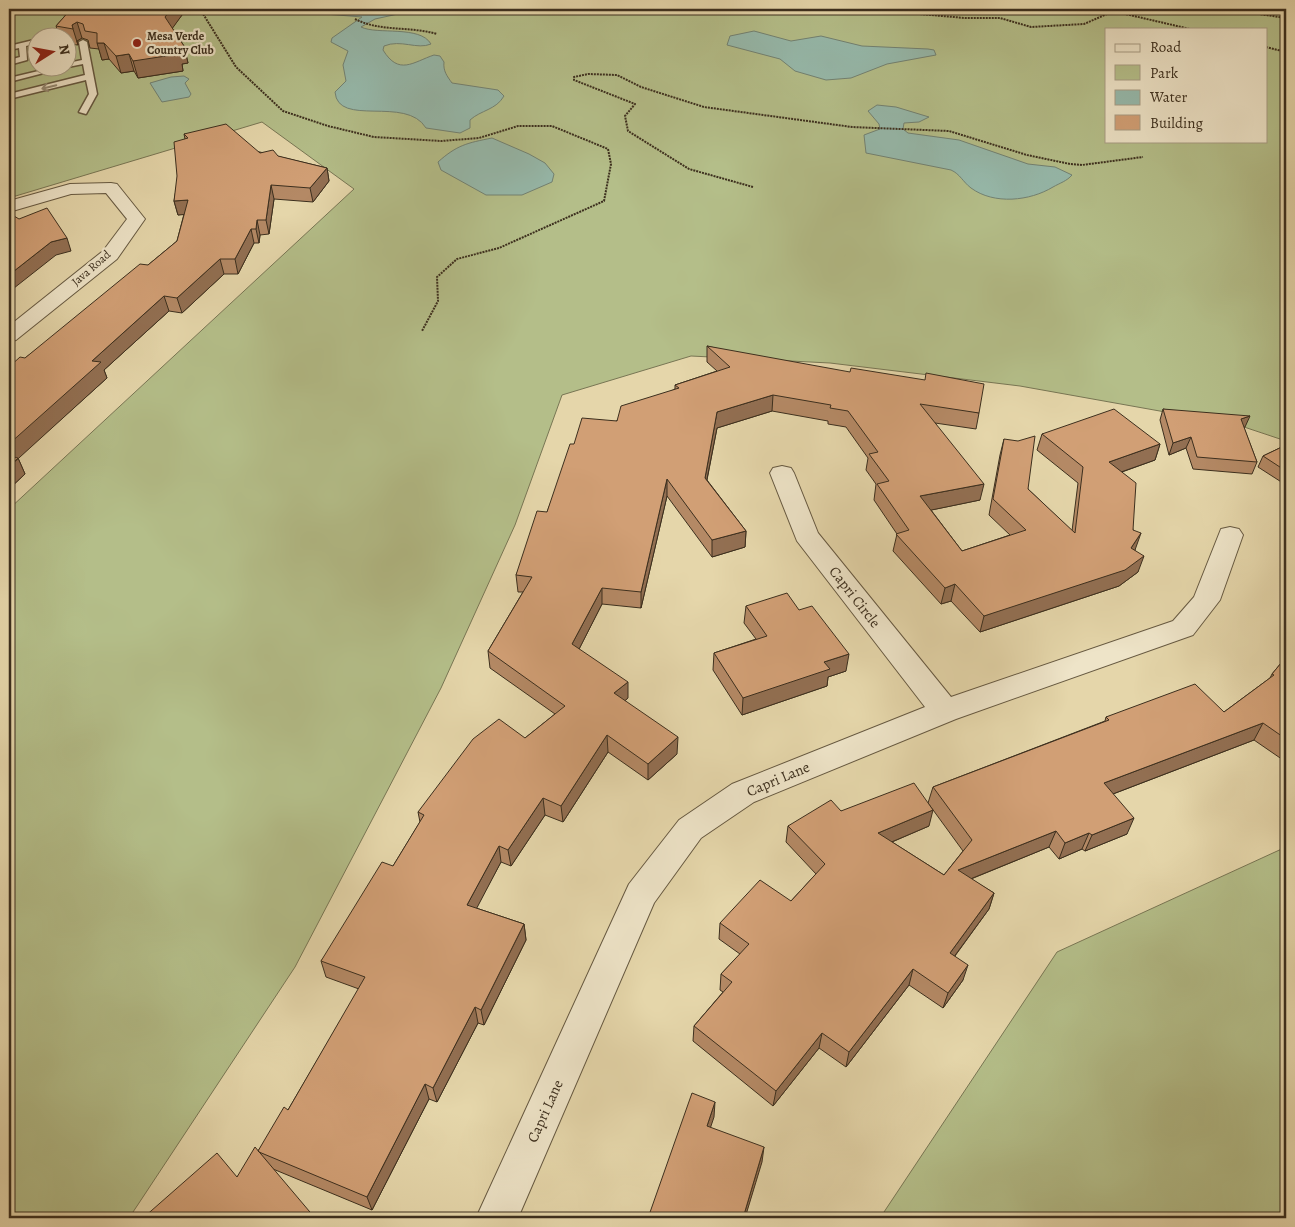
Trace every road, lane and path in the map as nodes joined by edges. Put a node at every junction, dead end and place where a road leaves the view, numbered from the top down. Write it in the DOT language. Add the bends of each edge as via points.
graph roads {
  1 [pos="200,9"];
  2 [pos="1225,9"];
  3 [pos="896,12"];
  4 [pos="1286,18"];
  5 [pos="355,19"];
  6 [pos="1186,28"];
  7 [pos="437,34"];
  8 [pos="84,42"];
  9 [pos="28,44"];
  10 [pos="22,45"];
  11 [pos="9,48"];
  12 [pos="1268,48"];
  13 [pos="1286,52"];
  14 [pos="87,60"];
  15 [pos="9,63"];
  16 [pos="78,63"];
  17 [pos="28,76"];
  18 [pos="90,76"];
  19 [pos="9,80"];
  20 [pos="9,97"];
  21 [pos="83,112"];
  22 [pos="1142,157"];
  23 [pos="753,187"];
  24 [pos="9,207"];
  25 [pos="422,331"];
  26 [pos="9,336"];
  27 [pos="782,473"];
  28 [pos="1230,535"];
  29 [pos="945,711"];
  30 [pos="497,1218"];
  1 -- 25 [label="path" via="236,67 283,111 374,137 461,140 518,126 542,124 608,149 611,164 604,201 499,248 457,258 437,277 438,301"];
  2 -- 4 [label="path"];
  3 -- 6 [label="path" via="1000,18 1031,27 1084,24 1121,12"];
  5 -- 7 [label="path" via="369,26 420,29"];
  8 -- 14 [label="lane"];
  9 -- 10 [label="lane"];
  10 -- 11 [label="lane"];
  10 -- 15 [label="lane" via="24,58"];
  12 -- 13 [label="path"];
  14 -- 16 [label="lane"];
  14 -- 18 [label="lane"];
  17 -- 19 [label="lane"];
  18 -- 20 [label="lane, one-way"];
  18 -- 21 [label="lane" via="93,94"];
  22 -- 23 [label="path" via="1070,164 1027,155 948,131 829,125 704,107 641,87 617,75 574,77 574,80 635,104 625,116 628,131 689,169"];
  24 -- 26 [label="street, Java Road" via="70,189 111,188 136,219 110,255"];
  27 -- 29 [label="street, Capri Circle" via="806,535"];
  28 -- 29 [label="street, Capri Lane" via="1206,600 1183,628"];
  29 -- 30 [label="street, Capri Lane" via="743,793 690,829 641,894"];
}
